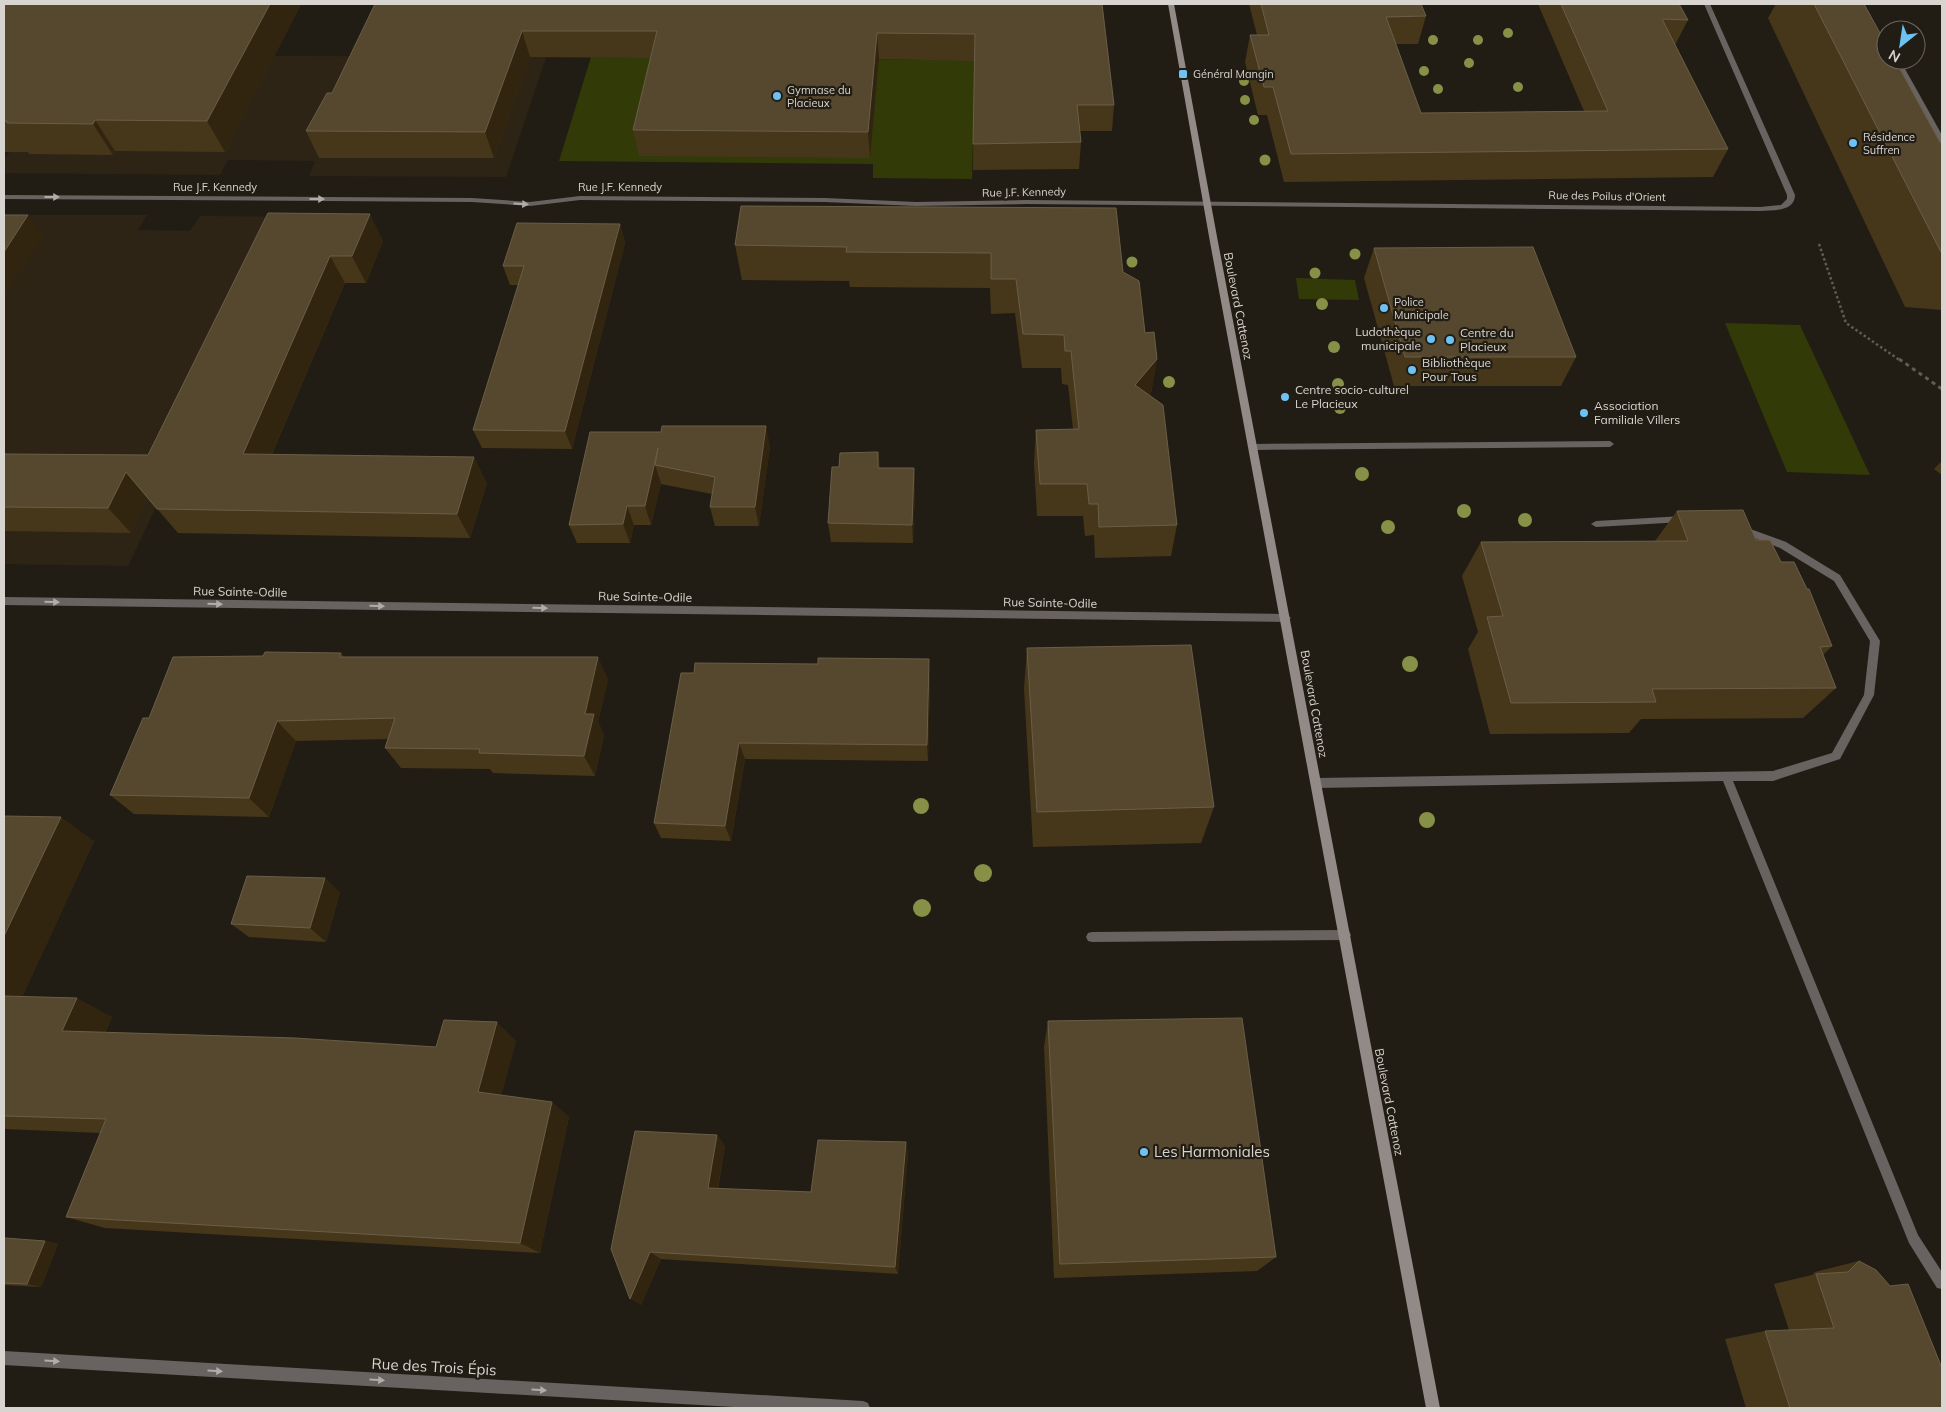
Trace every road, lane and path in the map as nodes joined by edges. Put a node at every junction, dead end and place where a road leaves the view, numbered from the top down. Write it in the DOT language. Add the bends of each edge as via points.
graph roads {
  1 [pos="1171,4"];
  2 [pos="1707,4"];
  3 [pos="1903,70"];
  4 [pos="1942,141"];
  5 [pos="4,197"];
  6 [pos="1206,202"];
  7 [pos="1819,244"];
  8 [pos="1942,390"];
  9 [pos="1610,444"];
  10 [pos="1253,447"];
  11 [pos="1691,519"];
  12 [pos="1596,524"];
  13 [pos="1728,525"];
  14 [pos="4,601"];
  15 [pos="1286,618"];
  16 [pos="1726,776"];
  17 [pos="1316,783"];
  18 [pos="1345,935"];
  19 [pos="1092,937"];
  20 [pos="1942,1283"];
  21 [pos="4,1358"];
  22 [pos="863,1408"];
  23 [pos="1433,1408"];
  1 -- 6 [label="street, Boulevard Cattenoz"];
  2 -- 6 [label="street, Rue des Poilus d'Orient" via="1791,195 1789,204 1783,207"];
  3 -- 4 [label="street"];
  5 -- 6 [label="street, Rue J.F. Kennedy, one-way" via="472,200 530,204 580,198 916,204"];
  6 -- 10 [label="street, Boulevard Cattenoz"];
  7 -- 8 [label="path" via="1846,323"];
  9 -- 10 [label="street"];
  10 -- 15 [label="street, Boulevard Cattenoz"];
  11 -- 12 [label="street"];
  13 -- 16 [label="street" via="1783,545 1837,578 1875,641 1868,695 1836,756 1773,776"];
  14 -- 15 [label="street, Rue Sainte-Odile, one-way"];
  15 -- 17 [label="street, Boulevard Cattenoz"];
  16 -- 17 [label="street"];
  16 -- 20 [label="street" via="1913,1239"];
  17 -- 18 [label="street, Boulevard Cattenoz"];
  18 -- 19 [label="street"];
  18 -- 23 [label="street, Boulevard Cattenoz"];
  21 -- 22 [label="street, Rue des Trois Épis, one-way"];
}
